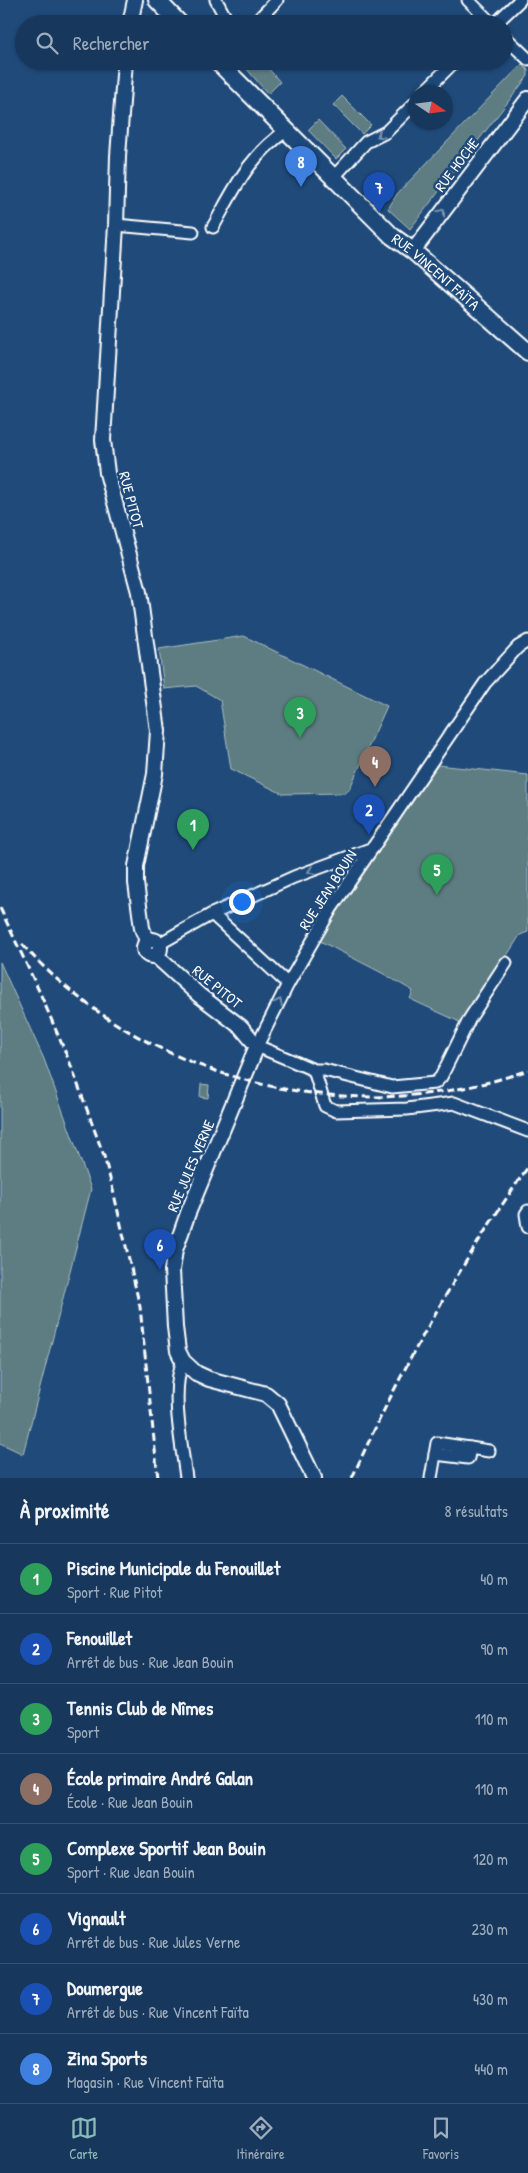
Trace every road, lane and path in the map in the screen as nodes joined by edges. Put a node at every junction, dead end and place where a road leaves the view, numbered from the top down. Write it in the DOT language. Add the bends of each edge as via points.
graph roads {
  1 [pos="135,0"];
  2 [pos="157,0"];
  3 [pos="216,0"];
  4 [pos="277,0"];
  5 [pos="468,0"];
  6 [pos="520,0"];
  7 [pos="132,15"];
  8 [pos="171,15"];
  9 [pos="224,15"];
  10 [pos="263,15"];
  11 [pos="484,15"];
  12 [pos="503,15"];
  13 [pos="513,45"];
  14 [pos="528,59"];
  15 [pos="124,70"];
  16 [pos="226,70"];
  17 [pos="446,70"];
  18 [pos="431,85"];
  19 [pos="528,99"];
  20 [pos="408,110"];
  21 [pos="286,130"];
  22 [pos="333,178"];
  23 [pos="116,226"];
  24 [pos="213,227"];
  25 [pos="193,232"];
  26 [pos="413,251"];
  27 [pos="528,352"];
  28 [pos="528,642"];
  29 [pos="373,848"];
  30 [pos="212,914"];
  31 [pos="154,947"];
  32 [pos="506,963"];
  33 [pos="288,984"];
  34 [pos="257,1046"];
  35 [pos="314,1070"];
  36 [pos="528,1131"];
  37 [pos="528,1211"];
  38 [pos="528,1227"];
  39 [pos="183,1361"];
  40 [pos="489,1451"];
  41 [pos="186,1478"];
  42 [pos="314,1478"];
  43 [pos="431,1478"];
  1 -- 7 [label="street"];
  2 -- 8 [label="main road"];
  3 -- 9 [label="street"];
  4 -- 10 [label="street"];
  5 -- 11 [label="street"];
  6 -- 12 [label="street"];
  13 -- 14 [label="street"];
  15 -- 23 [label="street, RUE PITOT"];
  16 -- 21 [label="main road, RUE VINCENT FAÏTA"];
  17 -- 18 [label="street"];
  26 -- 19 [label="street, RUE HOCHE, one-way"];
  20 -- 22 [label="street, one-way" via="386,132 366,142"];
  21 -- 22 [label="main road, RUE VINCENT FAÏTA"];
  21 -- 24 [label="street" via="247,167"];
  22 -- 26 [label="main road, RUE VINCENT FAÏTA" via="392,236"];
  23 -- 25 [label="street"];
  23 -- 31 [label="street, RUE PITOT" via="103,440 106,473 139,592 158,731 155,774 136,866 141,920"];
  26 -- 27 [label="main road, RUE VINCENT FAÏTA"];
  28 -- 29 [label="street, RUE JEAN BOUIN" via="518,647 485,682"];
  29 -- 30 [label="street, one-way" via="294,877"];
  29 -- 33 [label="street, RUE JEAN BOUIN" via="331,909"];
  30 -- 31 [label="street"];
  30 -- 33 [label="street"];
  31 -- 34 [label="street, RUE PITOT" via="199,996 241,1027"];
  32 -- 35 [label="street" via="470,1018 435,1083 392,1087"];
  34 -- 33 [label="street, RUE JEAN BOUIN, one-way"];
  34 -- 35 [label="street"];
  34 -- 39 [label="street, RUE JULES VERNE" via="175,1250 172,1270 175,1327 178,1351"];
  35 -- 36 [label="street" via="325,1106 336,1111 407,1109 454,1103"];
  37 -- 38 [label="street"];
  39 -- 41 [label="street" via="178,1372 176,1395"];
  39 -- 42 [label="street" via="196,1373 266,1394 278,1404"];
  40 -- 43 [label="street" via="437,1443"];
}
